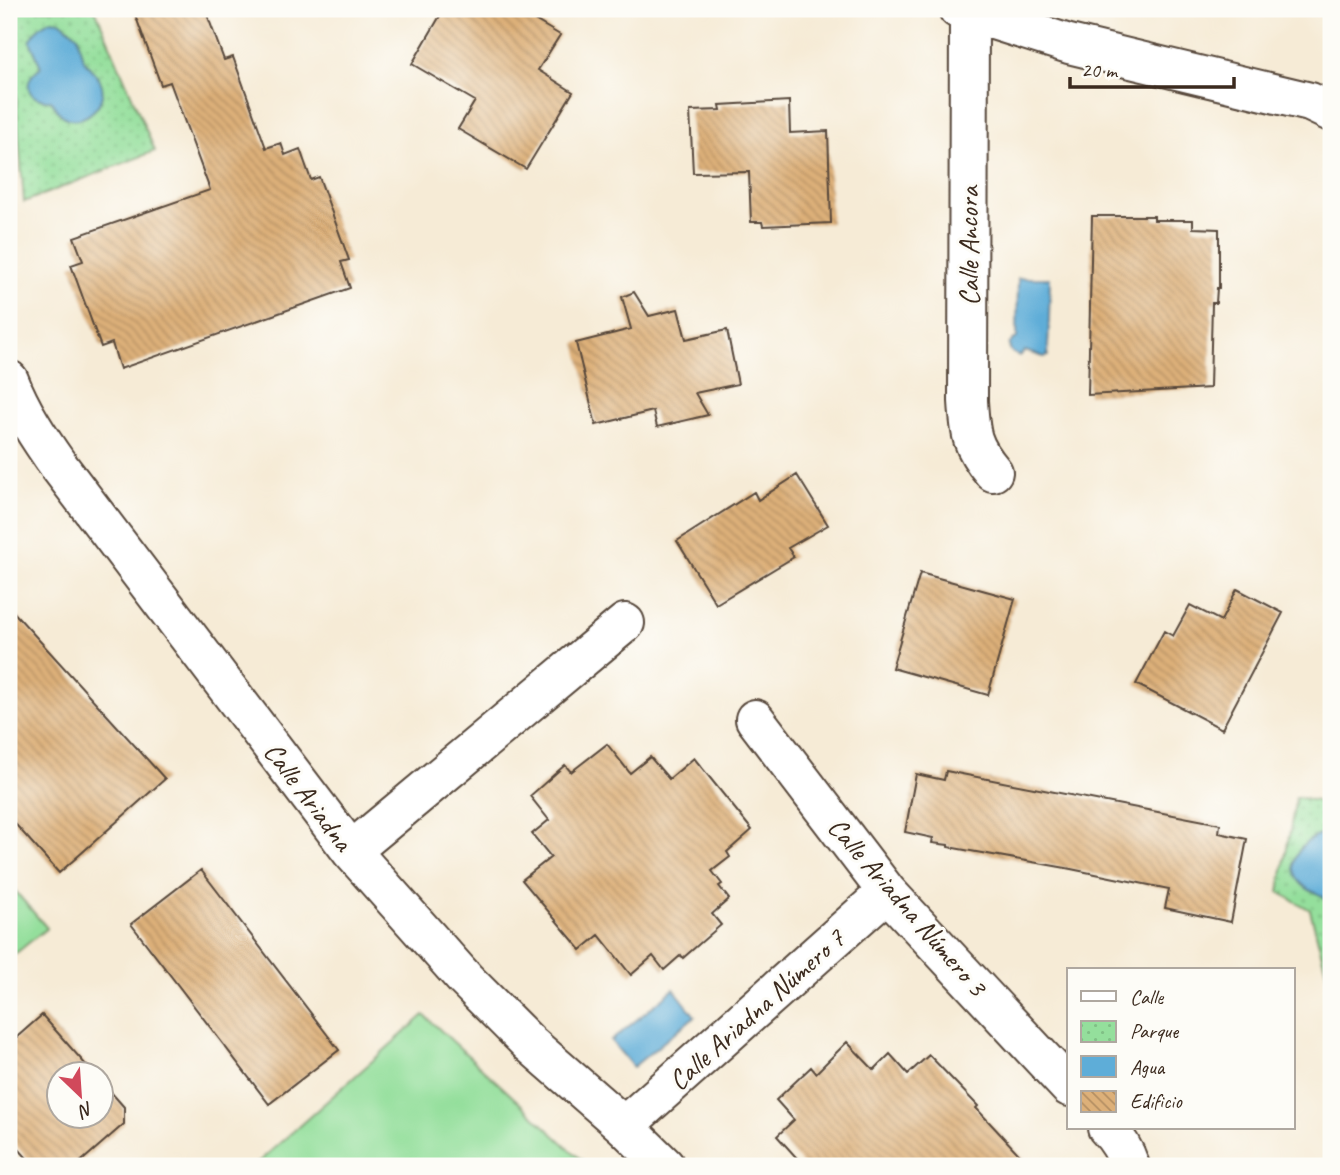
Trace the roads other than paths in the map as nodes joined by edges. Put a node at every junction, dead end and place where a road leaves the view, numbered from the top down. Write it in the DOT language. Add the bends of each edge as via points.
graph roads {
  1 [pos="965,10"];
  2 [pos="1324,103"];
  3 [pos="9,380"];
  4 [pos="993,472"];
  5 [pos="625,623"];
  6 [pos="755,719"];
  7 [pos="351,851"];
  8 [pos="887,892"];
  9 [pos="1067,1085"];
  10 [pos="624,1126"];
  11 [pos="1109,1130"];
  12 [pos="665,1166"];
  13 [pos="1130,1166"];
  1 -- 2 [label="street, Calle Ancora" via="1069,44"];
  1 -- 4 [label="street, Calle Ancora" via="968,401 973,442"];
  3 -- 7 [label="street, Calle Ariadna" via="16,400 58,465"];
  5 -- 7 [label="street"];
  6 -- 8 [label="street, Calle Ariadna Número 3"];
  7 -- 10 [label="street, Calle Ariadna" via="465,979 530,1044"];
  8 -- 9 [label="street, Calle Ariadna Número 3"];
  8 -- 10 [label="street, Calle Ariadna Número 7"];
  10 -- 12 [label="street, Calle Ariadna"];
  11 -- 13 [label="street"];
}
